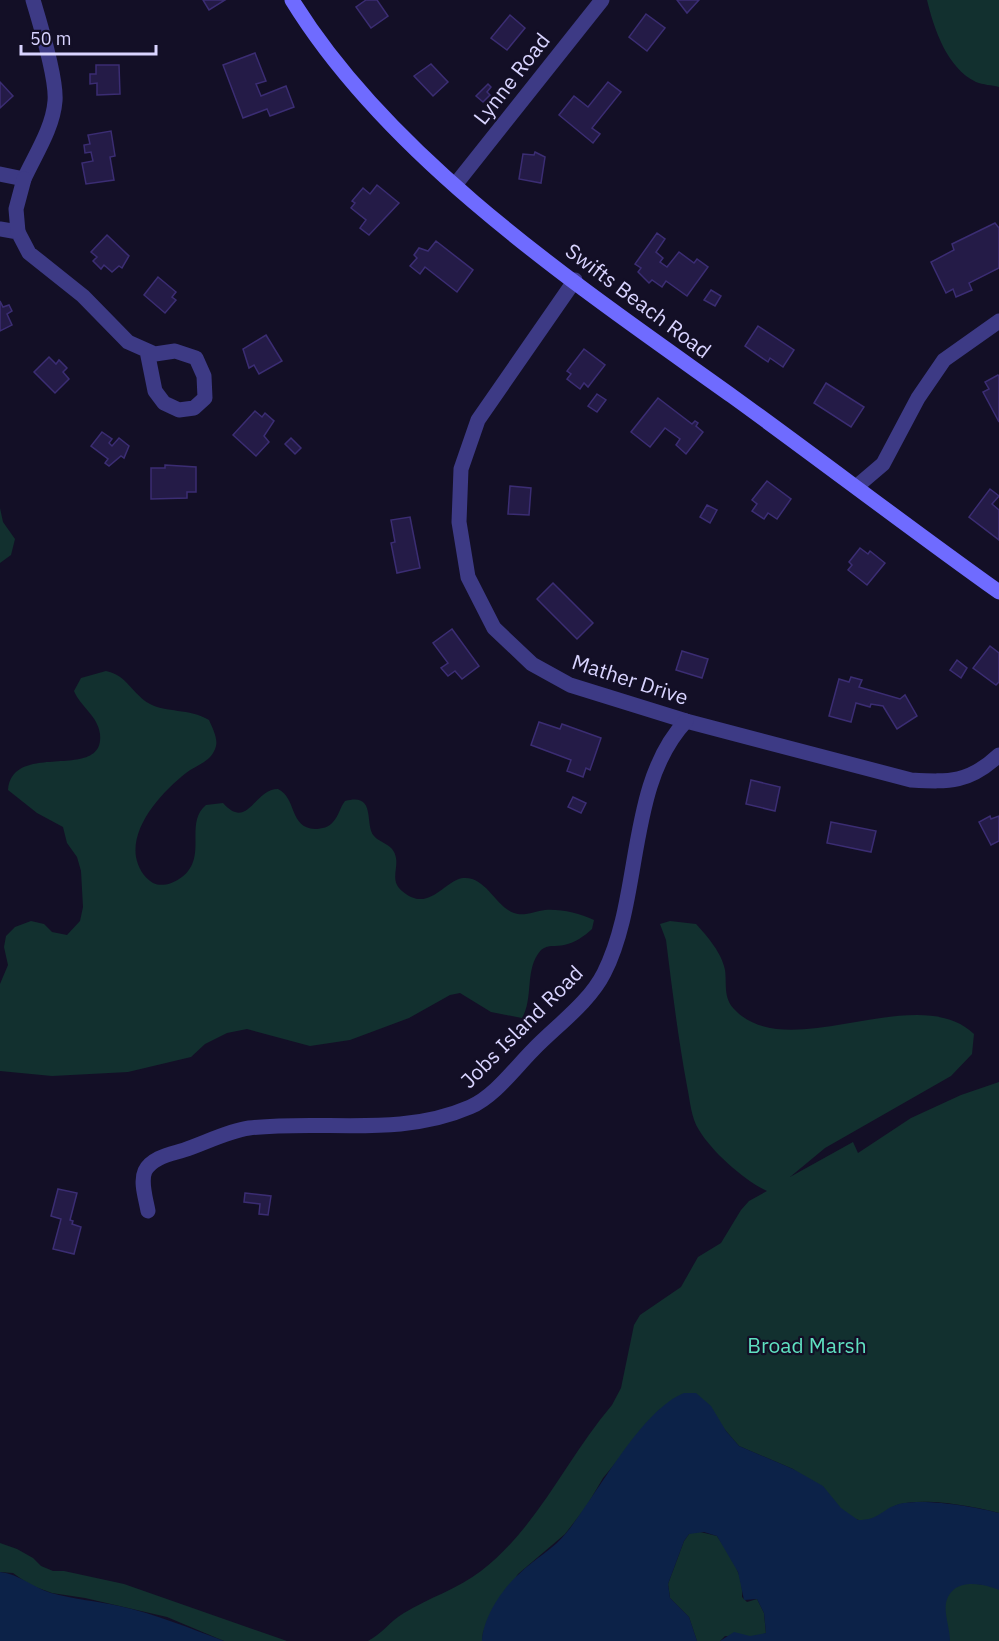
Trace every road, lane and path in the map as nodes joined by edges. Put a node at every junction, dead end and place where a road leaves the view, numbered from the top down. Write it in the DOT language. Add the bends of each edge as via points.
graph roads {
  1 [pos="33,0"];
  2 [pos="292,0"];
  3 [pos="602,0"];
  4 [pos="0,174"];
  5 [pos="24,179"];
  6 [pos="455,185"];
  7 [pos="0,229"];
  8 [pos="18,232"];
  9 [pos="576,280"];
  10 [pos="999,321"];
  11 [pos="147,351"];
  12 [pos="856,487"];
  13 [pos="999,592"];
  14 [pos="686,721"];
  15 [pos="999,755"];
  16 [pos="148,1211"];
  1 -- 5 [label="street" via="56,99 51,121"];
  2 -- 6 [label="street, Swifts Beach Road" via="343,71"];
  3 -- 6 [label="street, Lynne Road"];
  4 -- 5 [label="street"];
  5 -- 8 [label="street" via="16,209"];
  6 -- 9 [label="street, Swifts Beach Road"];
  7 -- 8 [label="street"];
  8 -- 11 [label="street" via="29,252 83,296 128,342"];
  9 -- 12 [label="street, Swifts Beach Road"];
  9 -- 14 [label="street, Mather Drive" via="478,420 460,469 459,522 468,578 494,628 532,664 570,685"];
  10 -- 12 [label="street" via="944,360 918,398 883,464"];
  11 -- 11 [label="street" via="175,351 196,358 204,376 205,398 194,408 179,410 164,403 155,391"];
  12 -- 13 [label="street, Swifts Beach Road"];
  14 -- 15 [label="street, Mather Drive" via="911,780 949,782 982,771"];
  14 -- 16 [label="street, Jobs Island Road" via="664,749 653,776 622,918 603,975 577,1007 493,1090 472,1107 435,1118 383,1126 245,1129 169,1155 151,1163 145,1171"];
}
